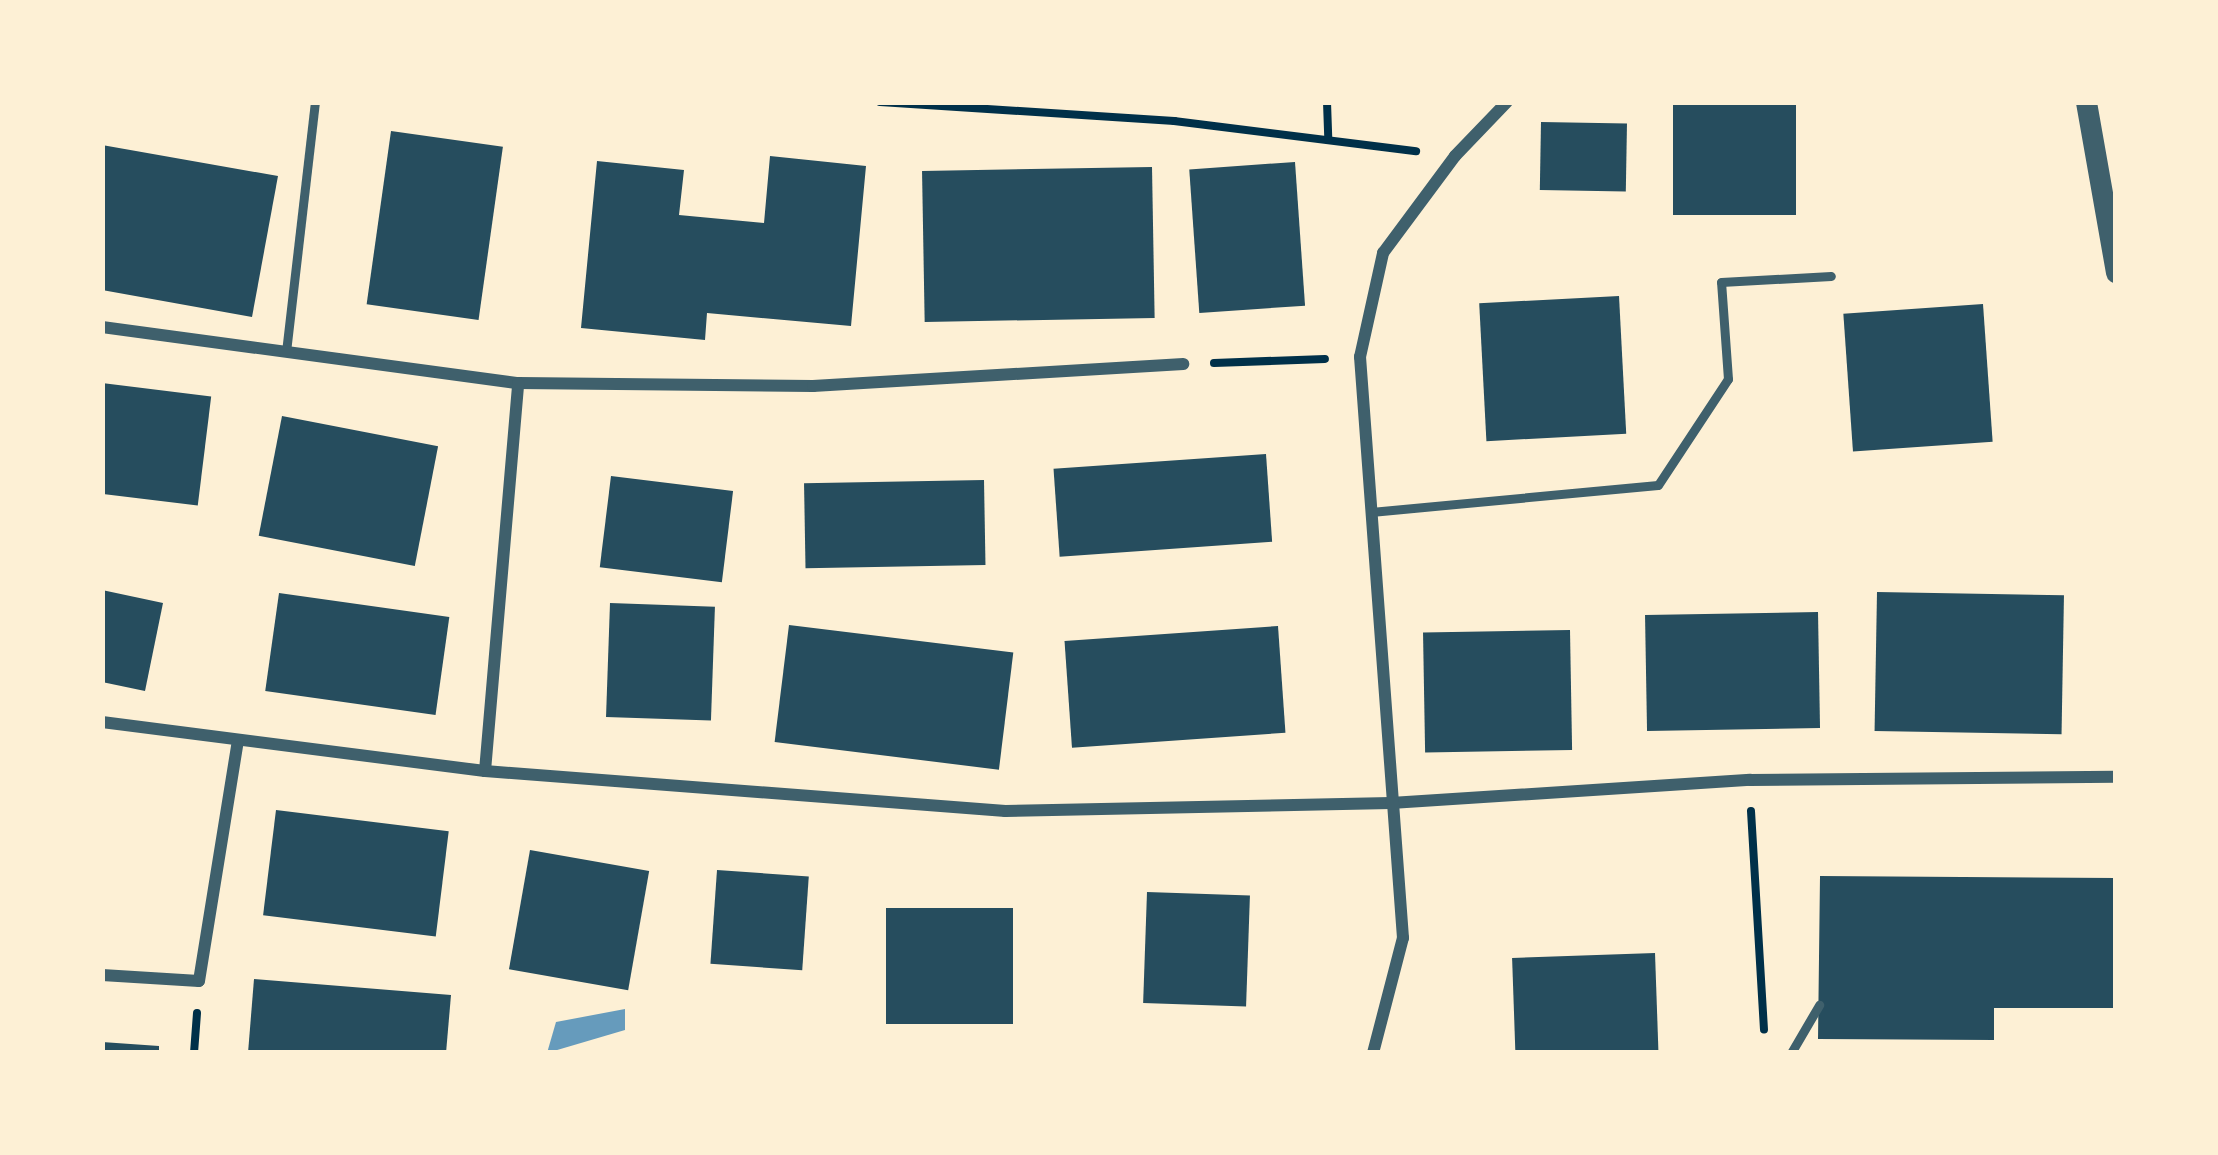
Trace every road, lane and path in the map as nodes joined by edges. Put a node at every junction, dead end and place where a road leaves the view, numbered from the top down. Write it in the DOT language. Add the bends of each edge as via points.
graph roads {
  1 [pos="315,102"];
  2 [pos="880,102"];
  3 [pos="896,102"];
  4 [pos="1327,102"];
  5 [pos="1507,102"];
  6 [pos="2086,102"];
  7 [pos="1328,140"];
  8 [pos="1455,156"];
  9 [pos="2116,272"];
  10 [pos="1831,276"];
  11 [pos="102,327"];
  12 [pos="286,352"];
  13 [pos="1360,357"];
  14 [pos="1183,364"];
  15 [pos="518,383"];
  16 [pos="1371,512"];
  17 [pos="102,722"];
  18 [pos="238,740"];
  19 [pos="485,771"];
  20 [pos="2116,777"];
  21 [pos="1750,780"];
  22 [pos="1391,803"];
  23 [pos="102,974"];
  24 [pos="1819,1005"];
  25 [pos="1373,1053"];
  26 [pos="1767,1053"];
  27 [pos="1791,1053"];
  1 -- 12 [label="lane"];
  2 -- 3 [label="path"];
  3 -- 7 [label="path"];
  4 -- 7 [label="path"];
  5 -- 8 [label="street"];
  6 -- 9 [label="street"];
  7 -- 8 [label="path"];
  8 -- 13 [label="street" via="1383,253"];
  10 -- 16 [label="lane" via="1721,282 1728,379 1658,485"];
  11 -- 12 [label="street"];
  12 -- 15 [label="street"];
  13 -- 14 [label="path"];
  13 -- 16 [label="street"];
  14 -- 15 [label="street" via="814,386"];
  15 -- 19 [label="street"];
  16 -- 22 [label="street"];
  17 -- 18 [label="street"];
  18 -- 19 [label="street"];
  18 -- 23 [label="street" via="199,981"];
  19 -- 22 [label="street" via="1006,812"];
  20 -- 21 [label="street"];
  21 -- 22 [label="street"];
  21 -- 26 [label="path"];
  22 -- 25 [label="street" via="1402,938"];
  24 -- 27 [label="lane"];
}
